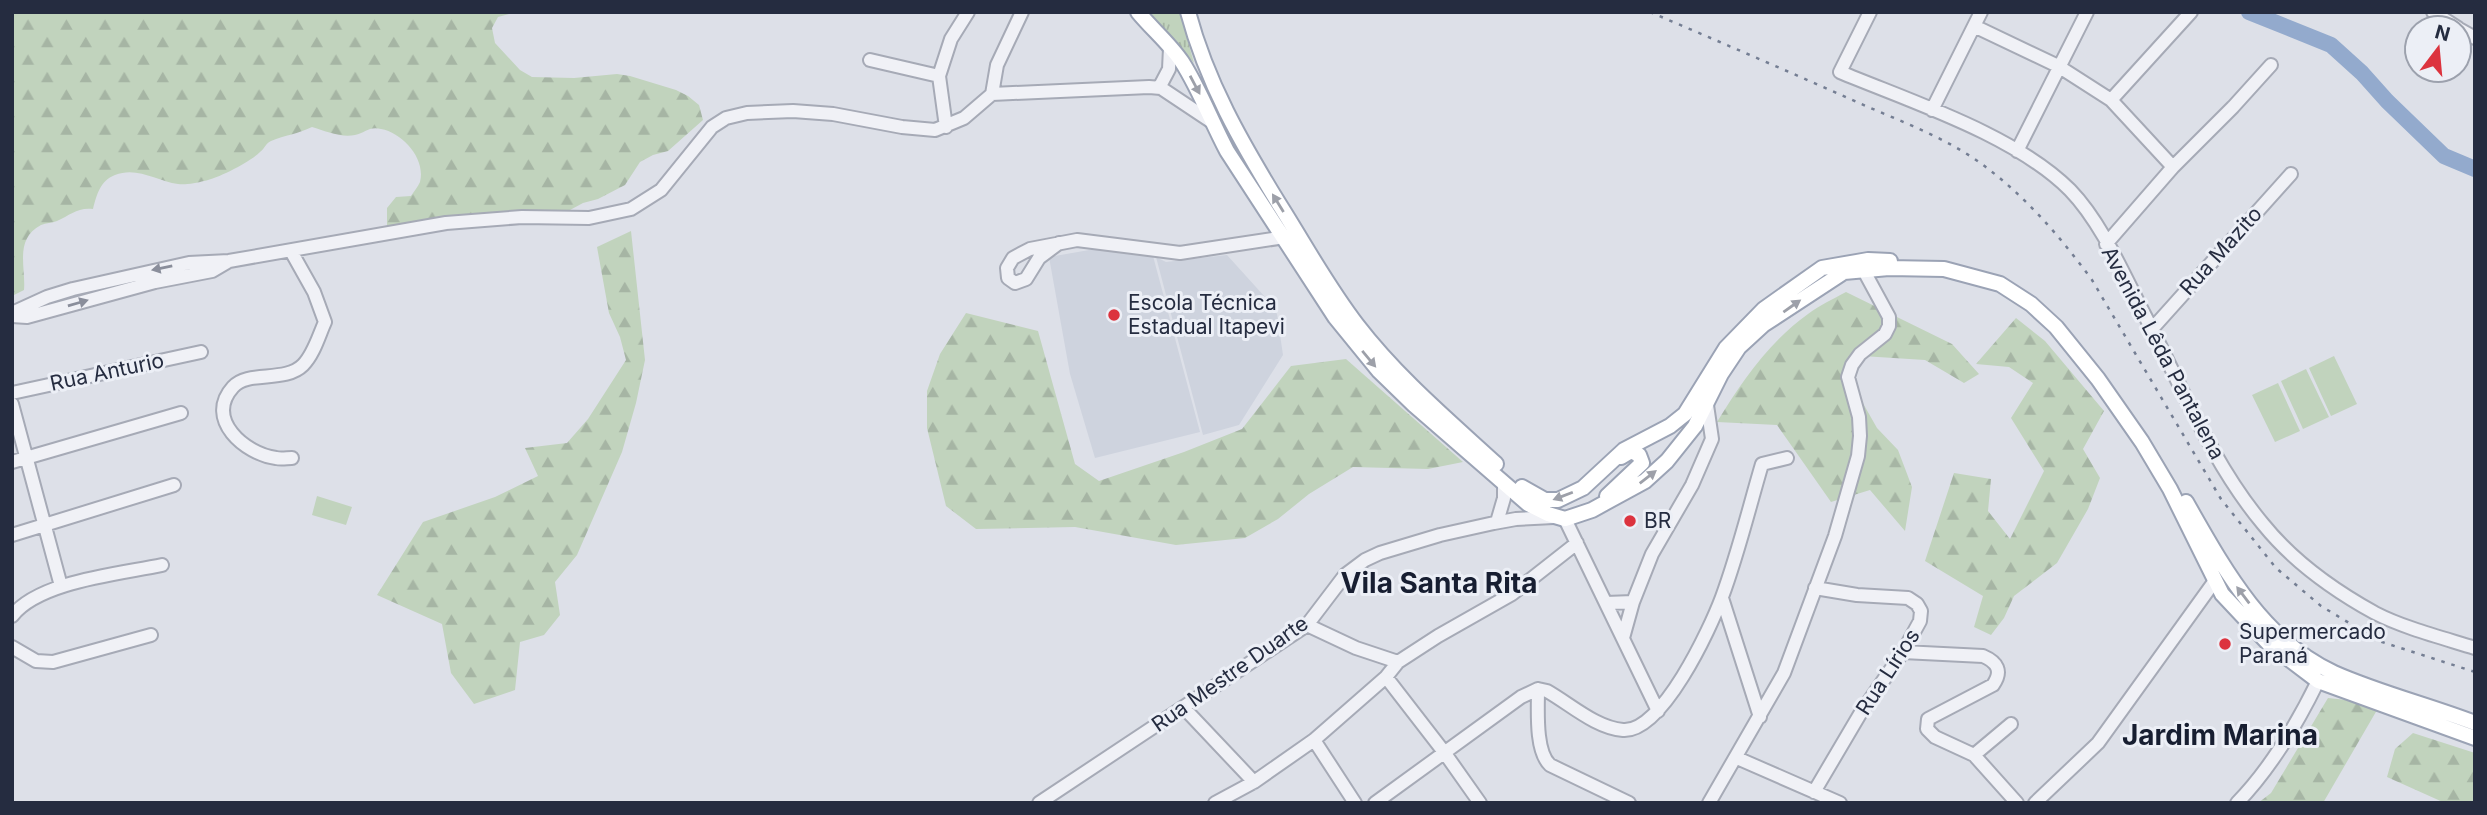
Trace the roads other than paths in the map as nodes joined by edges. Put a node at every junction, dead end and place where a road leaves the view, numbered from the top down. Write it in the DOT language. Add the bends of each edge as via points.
graph roads {
  1 [pos="968,12"];
  2 [pos="1022,12"];
  3 [pos="1138,12"];
  4 [pos="1188,12"];
  5 [pos="1870,12"];
  6 [pos="1980,12"];
  7 [pos="2087,12"];
  8 [pos="2191,12"];
  9 [pos="1974,26"];
  10 [pos="1170,48"];
  11 [pos="870,60"];
  12 [pos="2271,65"];
  13 [pos="2058,66"];
  14 [pos="939,76"];
  15 [pos="1159,88"];
  16 [pos="992,94"];
  17 [pos="2110,100"];
  18 [pos="1931,110"];
  19 [pos="1212,122"];
  20 [pos="946,127"];
  21 [pos="2017,151"];
  22 [pos="2173,166"];
  23 [pos="2291,174"];
  24 [pos="1285,237"];
  25 [pos="1059,243"];
  26 [pos="2106,244"];
  27 [pos="291,251"];
  28 [pos="1864,271"];
  29 [pos="12,315"];
  30 [pos="2152,329"];
  31 [pos="201,352"];
  32 [pos="12,393"];
  33 [pos="12,404"];
  34 [pos="1707,405"];
  35 [pos="181,414"];
  36 [pos="1787,457"];
  37 [pos="27,458"];
  38 [pos="292,458"];
  39 [pos="12,462"];
  40 [pos="1599,472"];
  41 [pos="1504,484"];
  42 [pos="174,485"];
  43 [pos="1599,506"];
  44 [pos="1561,518"];
  45 [pos="1497,522"];
  46 [pos="45,524"];
  47 [pos="12,535"];
  48 [pos="1577,543"];
  49 [pos="162,565"];
  50 [pos="2214,582"];
  51 [pos="61,586"];
  52 [pos="1815,588"];
  53 [pos="1721,597"];
  54 [pos="1633,602"];
  55 [pos="1606,603"];
  56 [pos="12,616"];
  57 [pos="1307,625"];
  58 [pos="151,635"];
  59 [pos="1623,638"];
  60 [pos="12,647"];
  61 [pos="2475,648"];
  62 [pos="1903,652"];
  63 [pos="1398,662"];
  64 [pos="1386,677"];
  65 [pos="2316,686"];
  66 [pos="1538,690"];
  67 [pos="1184,708"];
  68 [pos="1658,711"];
  69 [pos="1760,717"];
  70 [pos="2475,723"];
  71 [pos="2011,724"];
  72 [pos="2475,738"];
  73 [pos="1314,740"];
  74 [pos="1444,752"];
  75 [pos="1974,755"];
  76 [pos="1737,758"];
  77 [pos="1254,782"];
  78 [pos="1814,792"];
  79 [pos="1216,802"];
  80 [pos="1039,803"];
  81 [pos="1355,803"];
  82 [pos="1375,803"];
  83 [pos="1480,803"];
  84 [pos="1629,803"];
  85 [pos="1709,803"];
  86 [pos="1840,803"];
  87 [pos="2017,803"];
  88 [pos="2035,803"];
  89 [pos="2237,803"];
  1 -- 14 [label="street" via="951,39"];
  2 -- 16 [label="street" via="997,65"];
  3 -- 10 [label="main road"];
  40 -- 4 [label="main road, one-way" via="1583,488 1558,500 1536,497 1398,372 1319,272 1240,142 1209,77"];
  5 -- 18 [label="street, Avenida Lêda Pantalena" via="1840,72"];
  6 -- 9 [label="street"];
  7 -- 13 [label="street"];
  8 -- 17 [label="street"];
  9 -- 13 [label="street"];
  9 -- 18 [label="street"];
  10 -- 15 [label="street" via="1169,69"];
  10 -- 19 [label="main road, one-way" via="1199,89"];
  11 -- 14 [label="street"];
  12 -- 22 [label="street"];
  13 -- 17 [label="street"];
  13 -- 21 [label="street"];
  14 -- 20 [label="street"];
  15 -- 16 [label="street"];
  15 -- 19 [label="street"];
  16 -- 20 [label="street"];
  17 -- 22 [label="street"];
  18 -- 21 [label="street, Avenida Lêda Pantalena"];
  19 -- 24 [label="main road"];
  20 -- 27 [label="street" via="920,129 793,111 747,113 712,127 661,190 631,209 590,218 446,223"];
  21 -- 26 [label="street, Avenida Lêda Pantalena" via="2071,192"];
  22 -- 26 [label="street"];
  23 -- 30 [label="street, Rua Mazito"];
  24 -- 25 [label="street" via="1180,253 1103,242"];
  24 -- 41 [label="main road, one-way" via="1335,317 1379,371"];
  26 -- 30 [label="street, Avenida Lêda Pantalena"];
  27 -- 29 [label="street" via="229,261 212,271 27,317"];
  27 -- 38 [label="street" via="326,322 303,365 282,375 234,385 227,395 223,419 241,442 276,458"];
  34 -- 28 [label="main road, one-way" via="1739,347 1763,325 1844,272"];
  28 -- 50 [label="main road" via="1944,269 2000,284 2031,304 2056,327 2135,431 2170,489"];
  28 -- 52 [label="street" via="1889,317 1889,326 1860,354 1848,377 1859,417 1858,456"];
  30 -- 61 [label="street, Avenida Lêda Pantalena" via="2228,475 2284,547 2377,614"];
  31 -- 32 [label="street, Rua Anturio"];
  33 -- 37 [label="street"];
  43 -- 34 [label="main road, one-way" via="1645,481 1667,461"];
  34 -- 54 [label="street" via="1712,439 1692,485 1652,554"];
  35 -- 37 [label="street"];
  36 -- 53 [label="street" via="1762,464"];
  37 -- 39 [label="street"];
  37 -- 46 [label="street"];
  40 -- 43 [label="main road" via="1629,451 1641,458 1638,469"];
  70 -- 40 [label="main road, one-way" via="2333,672 2281,637 2234,584 2129,405 2066,326 2007,279 1974,267 1868,260 1822,268 1764,309 1726,348 1685,414 1624,450"];
  41 -- 44 [label="main road" via="1538,510"];
  41 -- 45 [label="street"];
  42 -- 46 [label="street"];
  43 -- 44 [label="main road"];
  44 -- 45 [label="street, Rua Mestre Duarte"];
  44 -- 48 [label="street"];
  45 -- 57 [label="street, Rua Mestre Duarte" via="1364,560 1345,575"];
  46 -- 47 [label="street"];
  46 -- 51 [label="street"];
  48 -- 55 [label="street"];
  48 -- 63 [label="street" via="1512,594"];
  49 -- 51 [label="street"];
  50 -- 65 [label="main road" via="2269,644"];
  50 -- 88 [label="street" via="2098,743"];
  51 -- 56 [label="street" via="38,594"];
  52 -- 62 [label="street, Rua Lírios" via="1908,598 1917,604 1920,621"];
  52 -- 69 [label="street" via="1784,673"];
  53 -- 68 [label="street" via="1689,665"];
  53 -- 69 [label="street"];
  54 -- 55 [label="street"];
  54 -- 59 [label="street"];
  55 -- 59 [label="street"];
  57 -- 63 [label="street" via="1356,649"];
  57 -- 67 [label="street, Rua Mestre Duarte"];
  58 -- 60 [label="street" via="53,662 36,661"];
  59 -- 68 [label="street"];
  62 -- 75 [label="street" via="1993,660 1998,669 1993,685 1928,719 1930,734"];
  62 -- 78 [label="street, Rua Lírios"];
  63 -- 64 [label="street"];
  64 -- 73 [label="street"];
  64 -- 74 [label="street"];
  65 -- 72 [label="main road"];
  65 -- 89 [label="street" via="2267,769"];
  66 -- 68 [label="street" via="1607,727 1623,730 1637,727"];
  66 -- 74 [label="street" via="1521,697"];
  66 -- 84 [label="street" via="1544,759"];
  67 -- 77 [label="street"];
  67 -- 80 [label="street, Rua Mestre Duarte"];
  69 -- 76 [label="street"];
  71 -- 75 [label="street"];
  73 -- 77 [label="street"];
  73 -- 81 [label="street"];
  74 -- 82 [label="street"];
  74 -- 83 [label="street"];
  75 -- 87 [label="street"];
  76 -- 78 [label="street"];
  76 -- 85 [label="street"];
  77 -- 79 [label="street"];
  78 -- 86 [label="street"];
}
